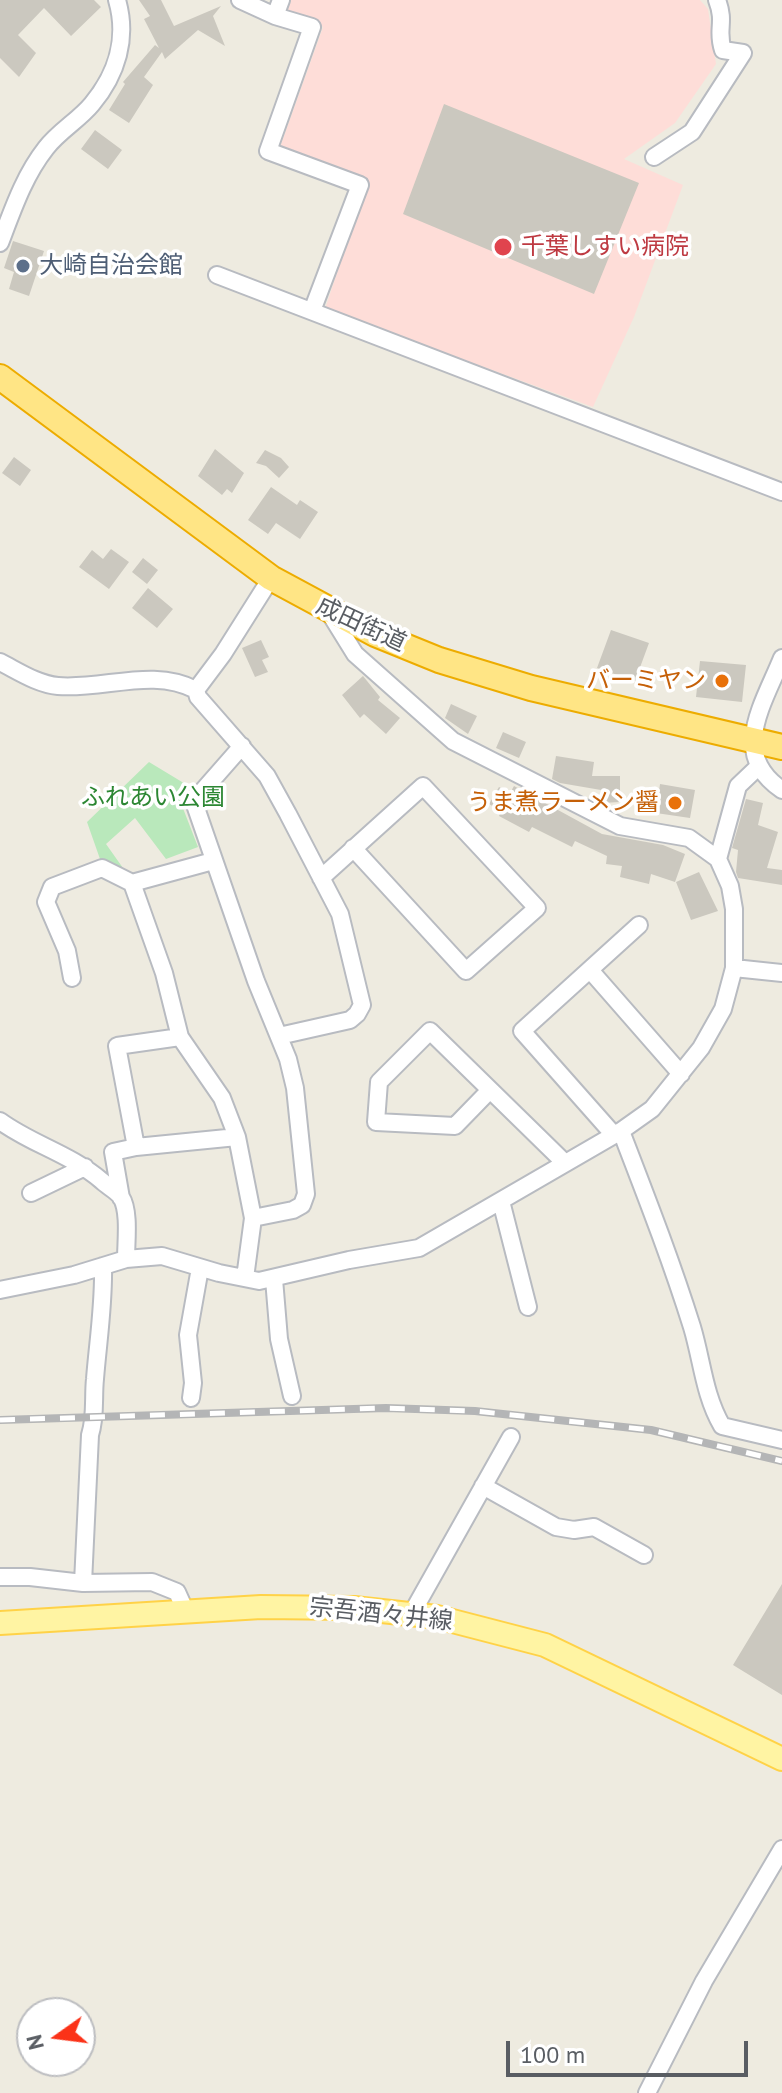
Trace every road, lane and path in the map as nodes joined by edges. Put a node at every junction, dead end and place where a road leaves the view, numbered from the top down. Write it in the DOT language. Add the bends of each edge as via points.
graph roads {
  1 [pos="117,0"];
  2 [pos="240,0"];
  3 [pos="717,0"];
  4 [pos="278,8"];
  5 [pos="654,157"];
  6 [pos="0,243"];
  7 [pos="217,275"];
  8 [pos="312,311"];
  9 [pos="0,377"];
  10 [pos="782,492"];
  11 [pos="271,578"];
  12 [pos="328,611"];
  13 [pos="782,658"];
  14 [pos="0,662"];
  15 [pos="196,690"];
  16 [pos="751,738"];
  17 [pos="242,746"];
  18 [pos="782,747"];
  19 [pos="758,767"];
  20 [pos="782,790"];
  21 [pos="353,848"];
  22 [pos="718,859"];
  23 [pos="213,861"];
  24 [pos="321,878"];
  25 [pos="132,883"];
  26 [pos="639,925"];
  27 [pos="734,968"];
  28 [pos="590,970"];
  29 [pos="782,973"];
  30 [pos="72,978"];
  31 [pos="279,1036"];
  32 [pos="180,1037"];
  33 [pos="681,1074"];
  34 [pos="490,1090"];
  35 [pos="0,1121"];
  36 [pos="618,1133"];
  37 [pos="237,1137"];
  38 [pos="136,1147"];
  39 [pos="565,1163"];
  40 [pos="85,1167"];
  41 [pos="31,1193"];
  42 [pos="121,1198"];
  43 [pos="501,1201"];
  44 [pos="253,1218"];
  45 [pos="126,1259"];
  46 [pos="103,1266"];
  47 [pos="200,1268"];
  48 [pos="245,1278"];
  49 [pos="274,1279"];
  50 [pos="0,1290"];
  51 [pos="528,1307"];
  52 [pos="292,1396"];
  53 [pos="191,1398"];
  54 [pos="511,1437"];
  55 [pos="780,1438"];
  56 [pos="483,1486"];
  57 [pos="644,1555"];
  58 [pos="0,1577"];
  59 [pos="83,1583"];
  60 [pos="186,1612"];
  61 [pos="412,1613"];
  62 [pos="0,1623"];
  63 [pos="782,1759"];
  64 [pos="782,1849"];
  65 [pos="647,2093"];
  1 -- 6 [label="street" via="122,40 108,80 91,105 47,146 23,183"];
  2 -- 4 [label="street"];
  3 -- 5 [label="street" via="724,17 719,38 723,50 743,53 692,132"];
  4 -- 8 [label="street" via="312,27 268,151 360,185"];
  7 -- 8 [label="street"];
  8 -- 10 [label="street"];
  9 -- 11 [label="highway, 成田街道"];
  11 -- 12 [label="highway, 成田街道"];
  11 -- 15 [label="street"];
  12 -- 16 [label="highway, 成田街道" via="439,660 531,688"];
  12 -- 22 [label="street" via="355,654 453,741 620,826 689,838"];
  13 -- 16 [label="street"];
  14 -- 15 [label="street" via="59,686 144,680 180,682"];
  15 -- 17 [label="street"];
  16 -- 18 [label="highway, 成田街道"];
  16 -- 19 [label="street"];
  17 -- 23 [label="street" via="195,805"];
  17 -- 24 [label="street" via="267,776"];
  19 -- 20 [label="street"];
  19 -- 22 [label="street" via="738,786"];
  21 -- 21 [label="street" via="423,786 537,908 466,971"];
  21 -- 24 [label="street"];
  22 -- 27 [label="street" via="734,909"];
  23 -- 25 [label="street"];
  23 -- 31 [label="street"];
  24 -- 31 [label="street" via="340,914 362,1005 350,1020"];
  25 -- 30 [label="street" via="102,868 52,887 46,902 67,951"];
  25 -- 32 [label="street"];
  26 -- 28 [label="street"];
  27 -- 29 [label="street"];
  27 -- 33 [label="street" via="723,1009"];
  28 -- 33 [label="street"];
  28 -- 36 [label="street" via="522,1031"];
  31 -- 44 [label="street" via="295,1088 306,1194 293,1210"];
  32 -- 37 [label="street" via="222,1098"];
  32 -- 38 [label="street" via="117,1046"];
  33 -- 36 [label="street" via="652,1109"];
  34 -- 34 [label="street" via="430,1031 379,1082 376,1122 455,1126"];
  34 -- 39 [label="street"];
  35 -- 40 [label="street"];
  36 -- 39 [label="street"];
  36 -- 55 [label="street" via="670,1259 711,1408 722,1426"];
  37 -- 38 [label="street"];
  37 -- 44 [label="street"];
  38 -- 42 [label="street" via="113,1152"];
  39 -- 43 [label="street"];
  40 -- 41 [label="street"];
  40 -- 42 [label="street"];
  42 -- 45 [label="street"];
  43 -- 49 [label="street" via="419,1248"];
  43 -- 51 [label="street"];
  44 -- 48 [label="street"];
  45 -- 46 [label="street"];
  45 -- 47 [label="street" via="162,1256"];
  46 -- 50 [label="street"];
  46 -- 59 [label="street"];
  47 -- 48 [label="street"];
  47 -- 53 [label="street" via="188,1335"];
  48 -- 49 [label="street"];
  49 -- 52 [label="street" via="279,1339"];
  54 -- 56 [label="street"];
  56 -- 57 [label="street" via="556,1527 594,1527"];
  56 -- 61 [label="street"];
  58 -- 59 [label="street"];
  59 -- 60 [label="street" via="152,1582 177,1592"];
  60 -- 61 [label="main road, 宗吾酒々井線" via="300,1607"];
  60 -- 62 [label="main road, 宗吾酒々井線"];
  61 -- 63 [label="main road, 宗吾酒々井線" via="545,1645"];
  64 -- 65 [label="street" via="704,1981"];
}
